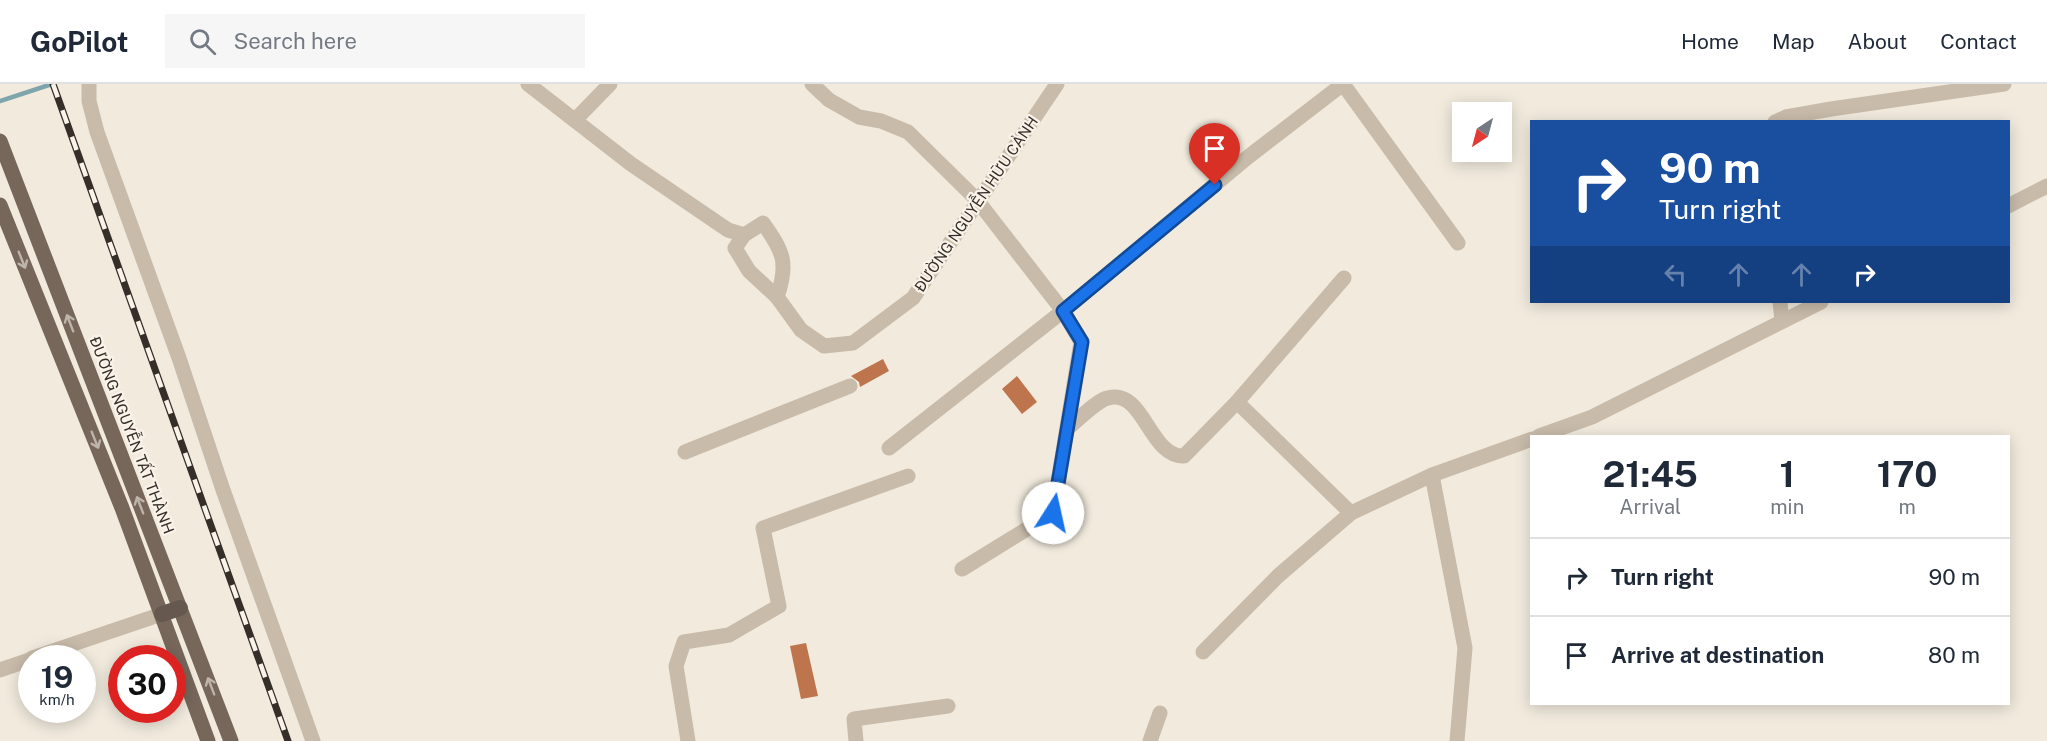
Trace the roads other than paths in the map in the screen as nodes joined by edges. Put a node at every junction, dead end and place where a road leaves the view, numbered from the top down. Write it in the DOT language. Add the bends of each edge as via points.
graph roads {
  1 [pos="89,84"];
  2 [pos="528,84"];
  3 [pos="610,84"];
  4 [pos="813,84"];
  5 [pos="1057,84"];
  6 [pos="1343,84"];
  7 [pos="2004,84"];
  8 [pos="575,120"];
  9 [pos="1779,120"];
  10 [pos="0,141"];
  11 [pos="2047,186"];
  12 [pos="977,200"];
  13 [pos="0,205"];
  14 [pos="2010,205"];
  15 [pos="744,235"];
  16 [pos="1458,243"];
  17 [pos="1344,278"];
  18 [pos="777,297"];
  19 [pos="1780,303"];
  20 [pos="1819,303"];
  21 [pos="1063,311"];
  22 [pos="1782,321"];
  23 [pos="850,386"];
  24 [pos="1237,402"];
  25 [pos="1067,429"];
  26 [pos="1542,435"];
  27 [pos="1530,440"];
  28 [pos="889,447"];
  29 [pos="686,452"];
  30 [pos="1432,475"];
  31 [pos="908,476"];
  32 [pos="1351,513"];
  33 [pos="962,569"];
  34 [pos="180,608"];
  35 [pos="162,614"];
  36 [pos="72,645"];
  37 [pos="1203,652"];
  38 [pos="18,664"];
  39 [pos="0,670"];
  40 [pos="948,706"];
  41 [pos="1160,713"];
  42 [pos="208,741"];
  43 [pos="231,741"];
  44 [pos="313,741"];
  45 [pos="688,741"];
  46 [pos="856,741"];
  47 [pos="1150,741"];
  48 [pos="1457,741"];
  1 -- 44 [label="street" via="89,102 104,153"];
  2 -- 8 [label="street"];
  3 -- 8 [label="street"];
  4 -- 12 [label="street" via="830,100 859,117 908,132"];
  5 -- 12 [label="street, ĐƯỜNG NGUYỄN HỮU CẢNH"];
  6 -- 16 [label="street"];
  6 -- 21 [label="street" via="1248,157"];
  7 -- 9 [label="street"];
  8 -- 15 [label="street" via="631,164 728,230"];
  34 -- 10 [label="main road, ĐƯỜNG NGUYỄN TẤT THÀNH, one-way"];
  11 -- 14 [label="street"];
  12 -- 18 [label="street, ĐƯỜNG NGUYỄN HỮU CẢNH" via="913,297 854,343 824,346 801,330"];
  12 -- 21 [label="street"];
  13 -- 35 [label="main road, one-way"];
  15 -- 18 [label="street" via="735,248 750,271"];
  15 -- 18 [label="street" via="763,223 781,249 785,275"];
  17 -- 24 [label="street"];
  19 -- 22 [label="street"];
  20 -- 22 [label="street"];
  21 -- 25 [label="street" via="1082,342"];
  21 -- 28 [label="street"];
  22 -- 26 [label="street" via="1592,417"];
  23 -- 29 [label="street"];
  24 -- 25 [label="street" via="1184,456 1164,449 1133,405 1117,397 1106,398"];
  24 -- 32 [label="street"];
  25 -- 33 [label="street" via="1053,513"];
  27 -- 30 [label="street"];
  30 -- 32 [label="street"];
  30 -- 48 [label="street" via="1465,648"];
  31 -- 45 [label="street" via="763,528 779,606 729,635 684,642 676,666"];
  32 -- 37 [label="street" via="1278,576"];
  34 -- 35 [label="highway"];
  43 -- 34 [label="main road, ĐƯỜNG NGUYỄN TẤT THÀNH, one-way"];
  35 -- 36 [label="street"];
  35 -- 42 [label="main road"];
  38 -- 39 [label="street"];
  40 -- 46 [label="street" via="854,719"];
  41 -- 47 [label="street"];
}
